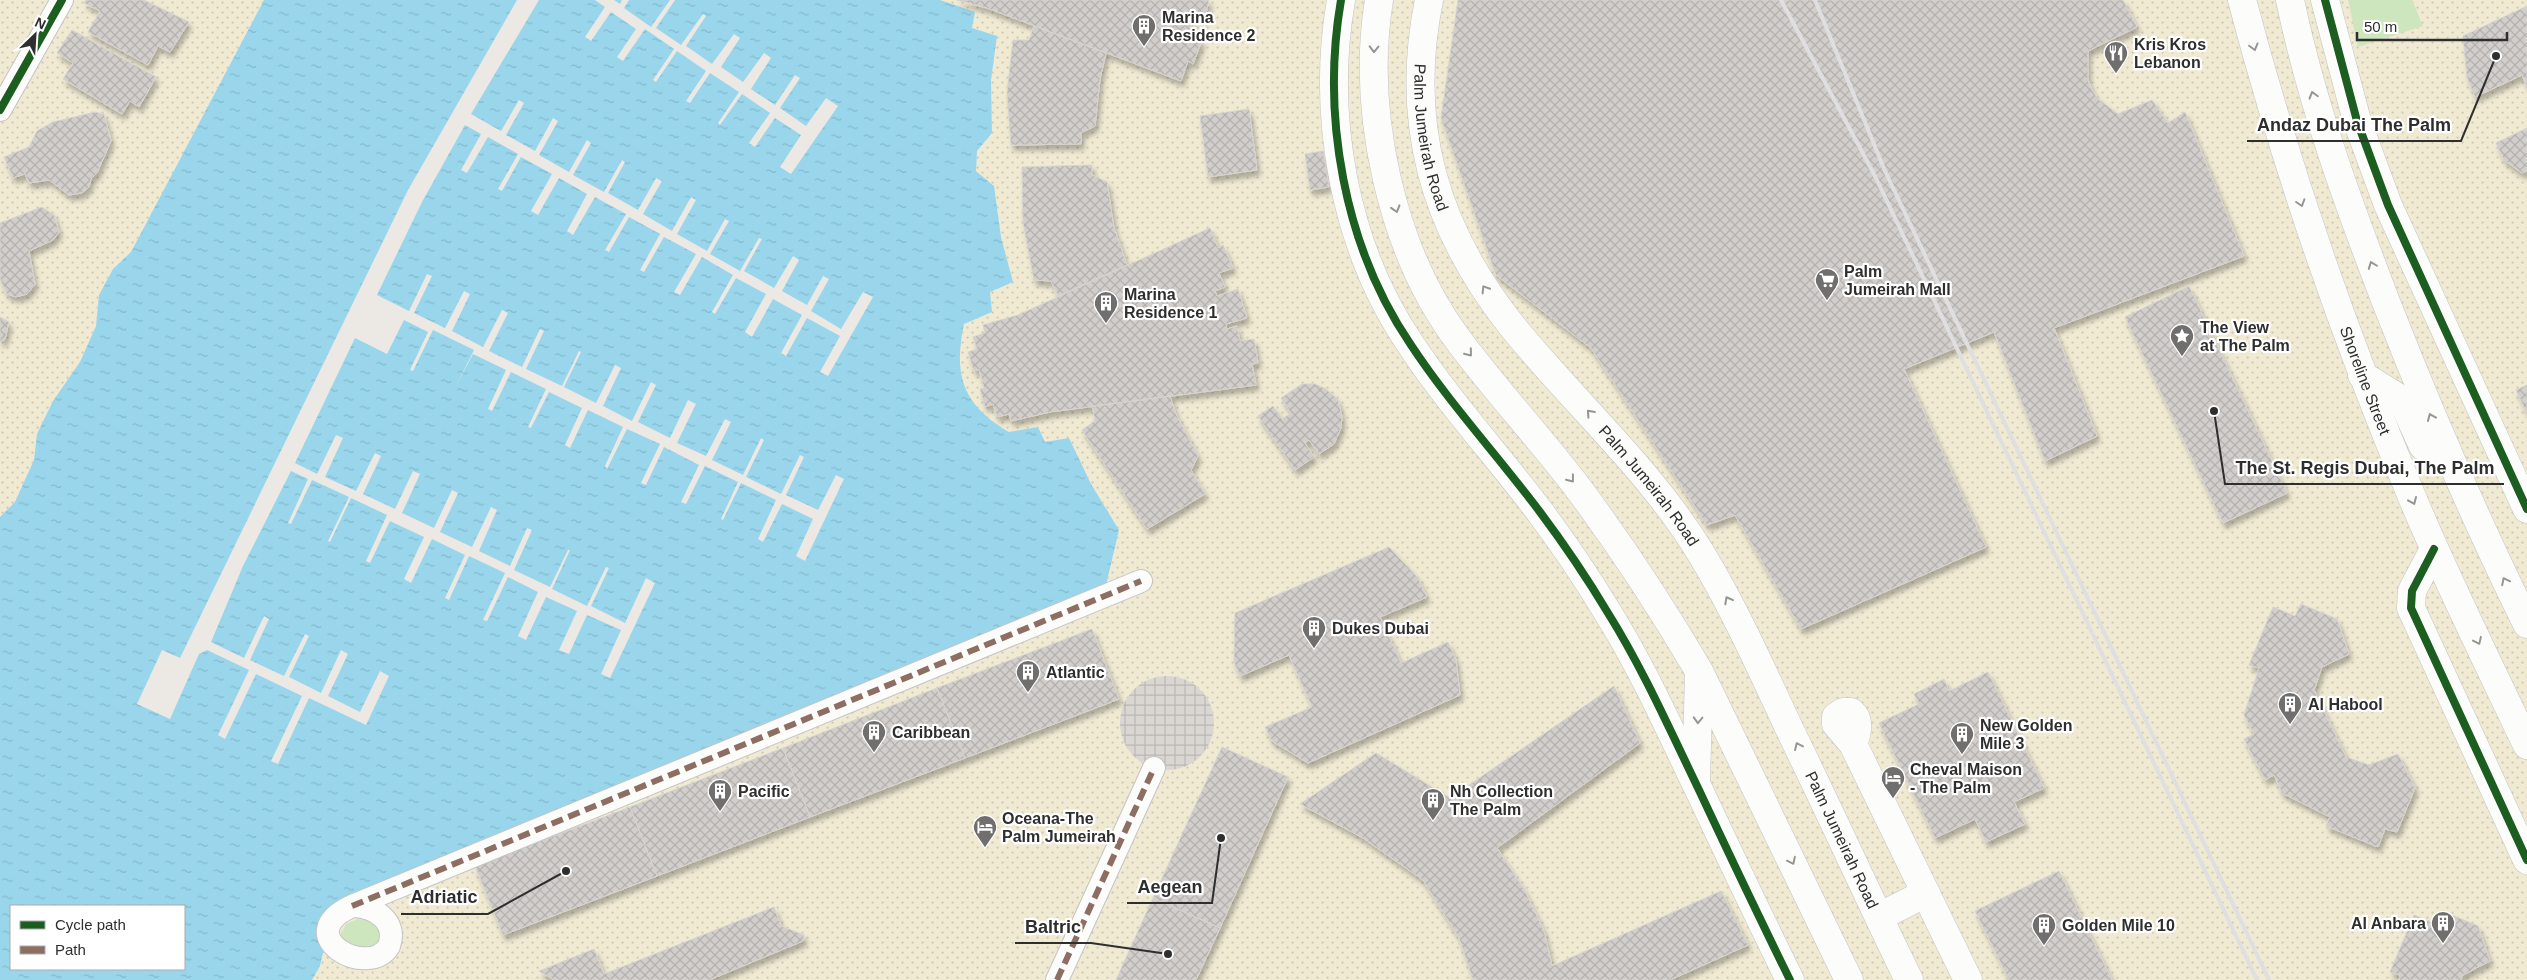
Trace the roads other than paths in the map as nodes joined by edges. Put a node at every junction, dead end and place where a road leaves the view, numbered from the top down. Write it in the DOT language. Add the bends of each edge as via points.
graph roads {
  1 [pos="62,0"];
  2 [pos="1341,0"];
  3 [pos="1379,0"];
  4 [pos="1429,0"];
  5 [pos="2242,0"];
  6 [pos="2290,0"];
  7 [pos="2325,0"];
  8 [pos="0,110"];
  9 [pos="2362,375"];
  10 [pos="2449,458"];
  11 [pos="2527,508"];
  12 [pos="2434,549"];
  13 [pos="1141,581"];
  14 [pos="2527,624"];
  15 [pos="1699,671"];
  16 [pos="1853,744"];
  17 [pos="2527,745"];
  18 [pos="1154,768"];
  19 [pos="1696,784"];
  20 [pos="2527,860"];
  21 [pos="1926,894"];
  22 [pos="352,906"];
  23 [pos="1879,916"];
  24 [pos="1057,980"];
  25 [pos="1790,980"];
  26 [pos="1849,980"];
  27 [pos="1909,980"];
  28 [pos="1968,980"];
  1 -- 8 [label="street"];
  2 -- 19 [label="main road" via="1335,74 1339,142 1350,208 1371,273 1410,344 1540,511 1591,585 1652,691"];
  3 -- 15 [label="main road, one-way" via="1374,76 1380,146 1397,214 1423,280 1458,340 1543,443 1612,535"];
  23 -- 4 [label="main road, Palm Jumeirah Road, one-way" via="1739,621 1699,551 1652,485 1513,327 1468,262 1437,191 1420,111 1419,70"];
  5 -- 9 [label="main road, Shoreline Street, one-way" via="2291,171"];
  10 -- 6 [label="main road, one-way" via="2336,169 2306,71"];
  7 -- 11 [label="main road" via="2358,121 2388,206"];
  9 -- 10 [label="main road" via="2402,400 2423,446"];
  9 -- 12 [label="main road, Shoreline Street, one-way"];
  14 -- 10 [label="main road, one-way"];
  12 -- 17 [label="main road, Shoreline Street, one-way"];
  12 -- 20 [label="main road" via="2412,591 2411,608"];
  13 -- 22 [label="street"];
  15 -- 19 [label="main road, one-way"];
  15 -- 26 [label="main road, one-way"];
  16 -- 21 [label="main road"];
  18 -- 24 [label="street"];
  19 -- 25 [label="main road"];
  21 -- 23 [label="main road"];
  21 -- 28 [label="main road"];
  23 -- 27 [label="main road, Palm Jumeirah Road"];
}
